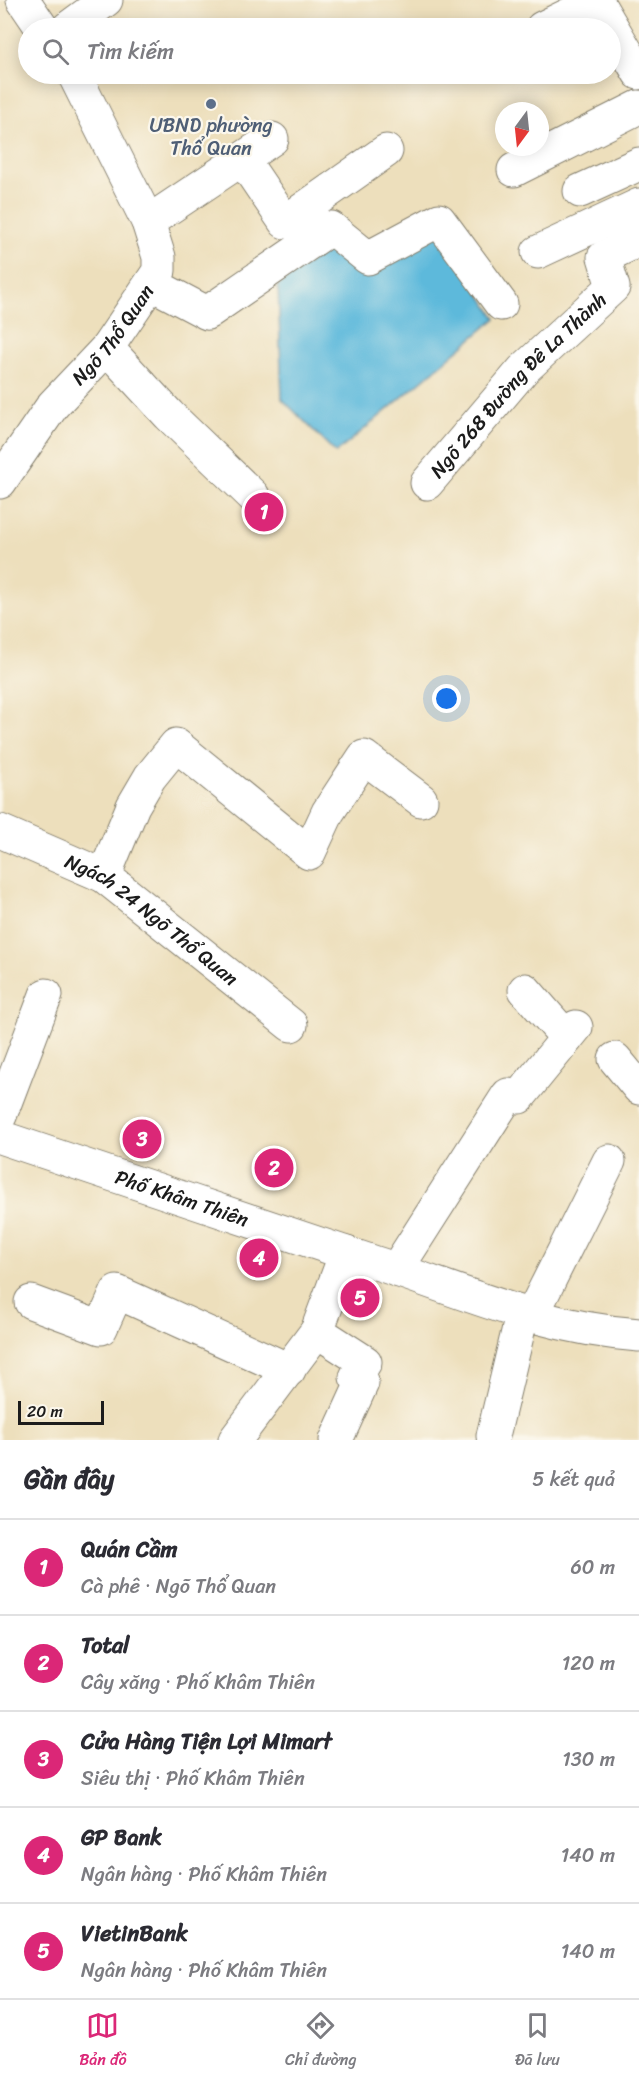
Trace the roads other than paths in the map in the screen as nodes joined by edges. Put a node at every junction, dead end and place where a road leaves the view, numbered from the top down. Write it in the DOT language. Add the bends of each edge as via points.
graph roads {
  1 [pos="22,0"];
  2 [pos="106,0"];
  3 [pos="596,0"];
  4 [pos="35,18"];
  5 [pos="82,18"];
  6 [pos="561,18"];
  7 [pos="607,18"];
  8 [pos="621,42"];
  9 [pos="639,73"];
  10 [pos="79,84"];
  11 [pos="639,107"];
  12 [pos="272,139"];
  13 [pos="386,151"];
  14 [pos="243,160"];
  15 [pos="639,164"];
  16 [pos="514,170"];
  17 [pos="580,191"];
  18 [pos="639,205"];
  19 [pos="148,222"];
  20 [pos="639,240"];
  21 [pos="538,252"];
  22 [pos="152,284"];
  23 [pos="501,304"];
  24 [pos="107,348"];
  25 [pos="0,482"];
  26 [pos="427,483"];
  27 [pos="253,496"];
  28 [pos="421,800"];
  29 [pos="0,831"];
  30 [pos="104,876"];
  31 [pos="525,990"];
  32 [pos="46,995"];
  33 [pos="291,1025"];
  34 [pos="615,1059"];
  35 [pos="639,1088"];
  36 [pos="0,1116"];
  37 [pos="0,1137"];
  38 [pos="609,1161"];
  39 [pos="346,1252"];
  40 [pos="396,1270"];
  41 [pos="31,1302"];
  42 [pos="527,1316"];
  43 [pos="317,1331"];
  44 [pos="639,1335"];
  45 [pos="289,1370"];
  46 [pos="493,1436"];
  47 [pos="235,1440"];
  48 [pos="336,1440"];
  1 -- 4 [label="main road"];
  2 -- 5 [label="main road"];
  3 -- 6 [label="main road"];
  3 -- 7 [label="main road"];
  8 -- 9 [label="main road"];
  10 -- 19 [label="main road, Ngõ Thổ Quan"];
  11 -- 16 [label="main road"];
  12 -- 14 [label="main road"];
  13 -- 14 [label="main road" via="285,222"];
  14 -- 19 [label="main road"];
  15 -- 17 [label="main road"];
  18 -- 21 [label="main road"];
  19 -- 22 [label="main road, Ngõ Thổ Quan" via="159,257 159,271"];
  20 -- 26 [label="main road, Ngõ 268 Đường Đê La Thành" via="604,257 613,287 522,370"];
  22 -- 23 [label="main road" via="207,313 331,228 368,258 438,220"];
  22 -- 24 [label="main road, Ngõ Thổ Quan"];
  24 -- 25 [label="main road, Ngõ Thổ Quan" via="53,405"];
  24 -- 27 [label="main road"];
  28 -- 30 [label="main road" via="364,757 328,812 309,853 176,745 150,777 134,806"];
  29 -- 30 [label="main road, Ngách 24 Ngõ Thổ Quan"];
  30 -- 33 [label="main road, Ngách 24 Ngõ Thổ Quan"];
  31 -- 40 [label="main road" via="571,1032 519,1096 508,1095"];
  32 -- 36 [label="main road"];
  34 -- 35 [label="main road"];
  37 -- 39 [label="main road, Phố Khâm Thiên"];
  38 -- 42 [label="main road"];
  39 -- 40 [label="main road, Phố Khâm Thiên"];
  39 -- 43 [label="main road"];
  40 -- 42 [label="main road, Phố Khâm Thiên"];
  41 -- 45 [label="main road" via="101,1328 117,1292"];
  42 -- 44 [label="main road, Phố Khâm Thiên" via="579,1328"];
  42 -- 46 [label="main road"];
  43 -- 45 [label="main road"];
  43 -- 48 [label="main road" via="365,1362 356,1377 362,1383"];
  45 -- 47 [label="main road"];
}
